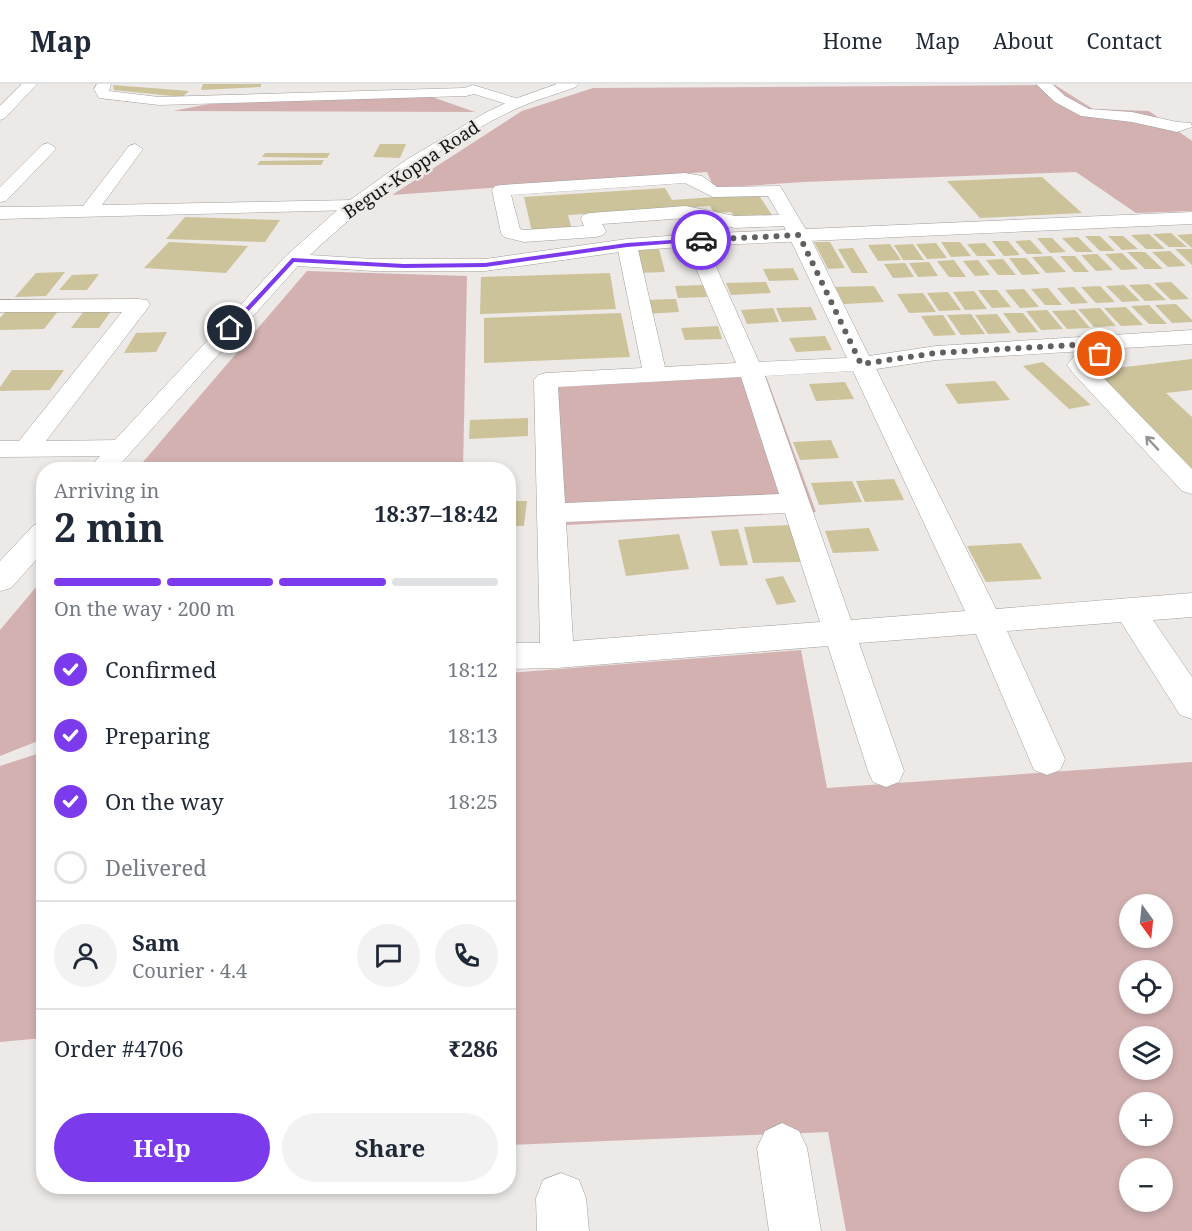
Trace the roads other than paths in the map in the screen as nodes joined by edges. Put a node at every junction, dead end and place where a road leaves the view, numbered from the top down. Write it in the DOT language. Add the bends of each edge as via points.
graph roads {
  1 [pos="30,84"];
  2 [pos="104,84"];
  3 [pos="491,84"];
  4 [pos="568,84"];
  5 [pos="1043,84"];
  6 [pos="469,91"];
  7 [pos="511,106"];
  8 [pos="0,115"];
  9 [pos="1190,128"];
  10 [pos="48,148"];
  11 [pos="135,149"];
  12 [pos="0,197"];
  13 [pos="354,205"];
  14 [pos="88,211"];
  15 [pos="0,213"];
  16 [pos="1192,218"];
  17 [pos="795,227"];
  18 [pos="575,232"];
  19 [pos="694,240"];
  20 [pos="627,245"];
  21 [pos="583,250"];
  22 [pos="292,260"];
  23 [pos="3,309"];
  24 [pos="1192,337"];
  25 [pos="1110,349"];
  26 [pos="1192,351"];
  27 [pos="861,364"];
  28 [pos="751,371"];
  29 [pos="655,376"];
  30 [pos="120,448"];
  31 [pos="0,449"];
  32 [pos="26,449"];
  33 [pos="107,462"];
  34 [pos="1192,485"];
  35 [pos="796,503"];
  36 [pos="553,513"];
  37 [pos="36,541"];
  38 [pos="0,580"];
  39 [pos="1192,605"];
  40 [pos="1129,609"];
  41 [pos="986,621"];
  42 [pos="840,632"];
  43 [pos="557,655"];
  44 [pos="516,656"];
  45 [pos="1192,705"];
  46 [pos="1047,759"];
  47 [pos="886,771"];
  48 [pos="782,1148"];
  49 [pos="795,1231"];
  1 -- 8 [label="street"];
  2 -- 6 [label="street" via="104,95 159,101"];
  3 -- 6 [label="street"];
  4 -- 7 [label="street, Begur-Koppa Road"];
  5 -- 9 [label="street" via="1086,113"];
  6 -- 7 [label="street"];
  7 -- 13 [label="street, Begur-Koppa Road" via="412,164"];
  10 -- 12 [label="street"];
  11 -- 14 [label="street"];
  13 -- 14 [label="street"];
  13 -- 22 [label="street, Begur-Koppa Road"];
  14 -- 15 [label="street"];
  16 -- 17 [label="street"];
  17 -- 18 [label="street" via="735,222 686,212 590,219 596,231"];
  17 -- 18 [label="street" via="774,190 713,192 696,180 685,178 501,190 511,233 524,236"];
  17 -- 19 [label="street"];
  17 -- 27 [label="street"];
  18 -- 21 [label="street"];
  19 -- 20 [label="street"];
  19 -- 28 [label="street"];
  20 -- 21 [label="street"];
  20 -- 29 [label="street"];
  21 -- 22 [label="street" via="465,266"];
  22 -- 30 [label="street, Begur-Koppa Road"];
  23 -- 32 [label="street" via="139,305"];
  24 -- 25 [label="street"];
  25 -- 26 [label="street"];
  25 -- 27 [label="street" via="936,353"];
  34 -- 25 [label="street, one-way" via="1079,364"];
  27 -- 28 [label="street"];
  27 -- 41 [label="street"];
  28 -- 29 [label="street"];
  28 -- 35 [label="street"];
  29 -- 36 [label="street" via="546,380"];
  30 -- 32 [label="street"];
  30 -- 33 [label="street, Begur-Koppa Road"];
  31 -- 32 [label="street"];
  35 -- 36 [label="street"];
  35 -- 42 [label="street"];
  36 -- 43 [label="street"];
  37 -- 38 [label="street"];
  39 -- 40 [label="street"];
  40 -- 41 [label="street"];
  40 -- 45 [label="street"];
  41 -- 42 [label="street"];
  41 -- 46 [label="street"];
  42 -- 43 [label="street"];
  42 -- 47 [label="street"];
  43 -- 44 [label="street"];
  48 -- 49 [label="street"];
}
